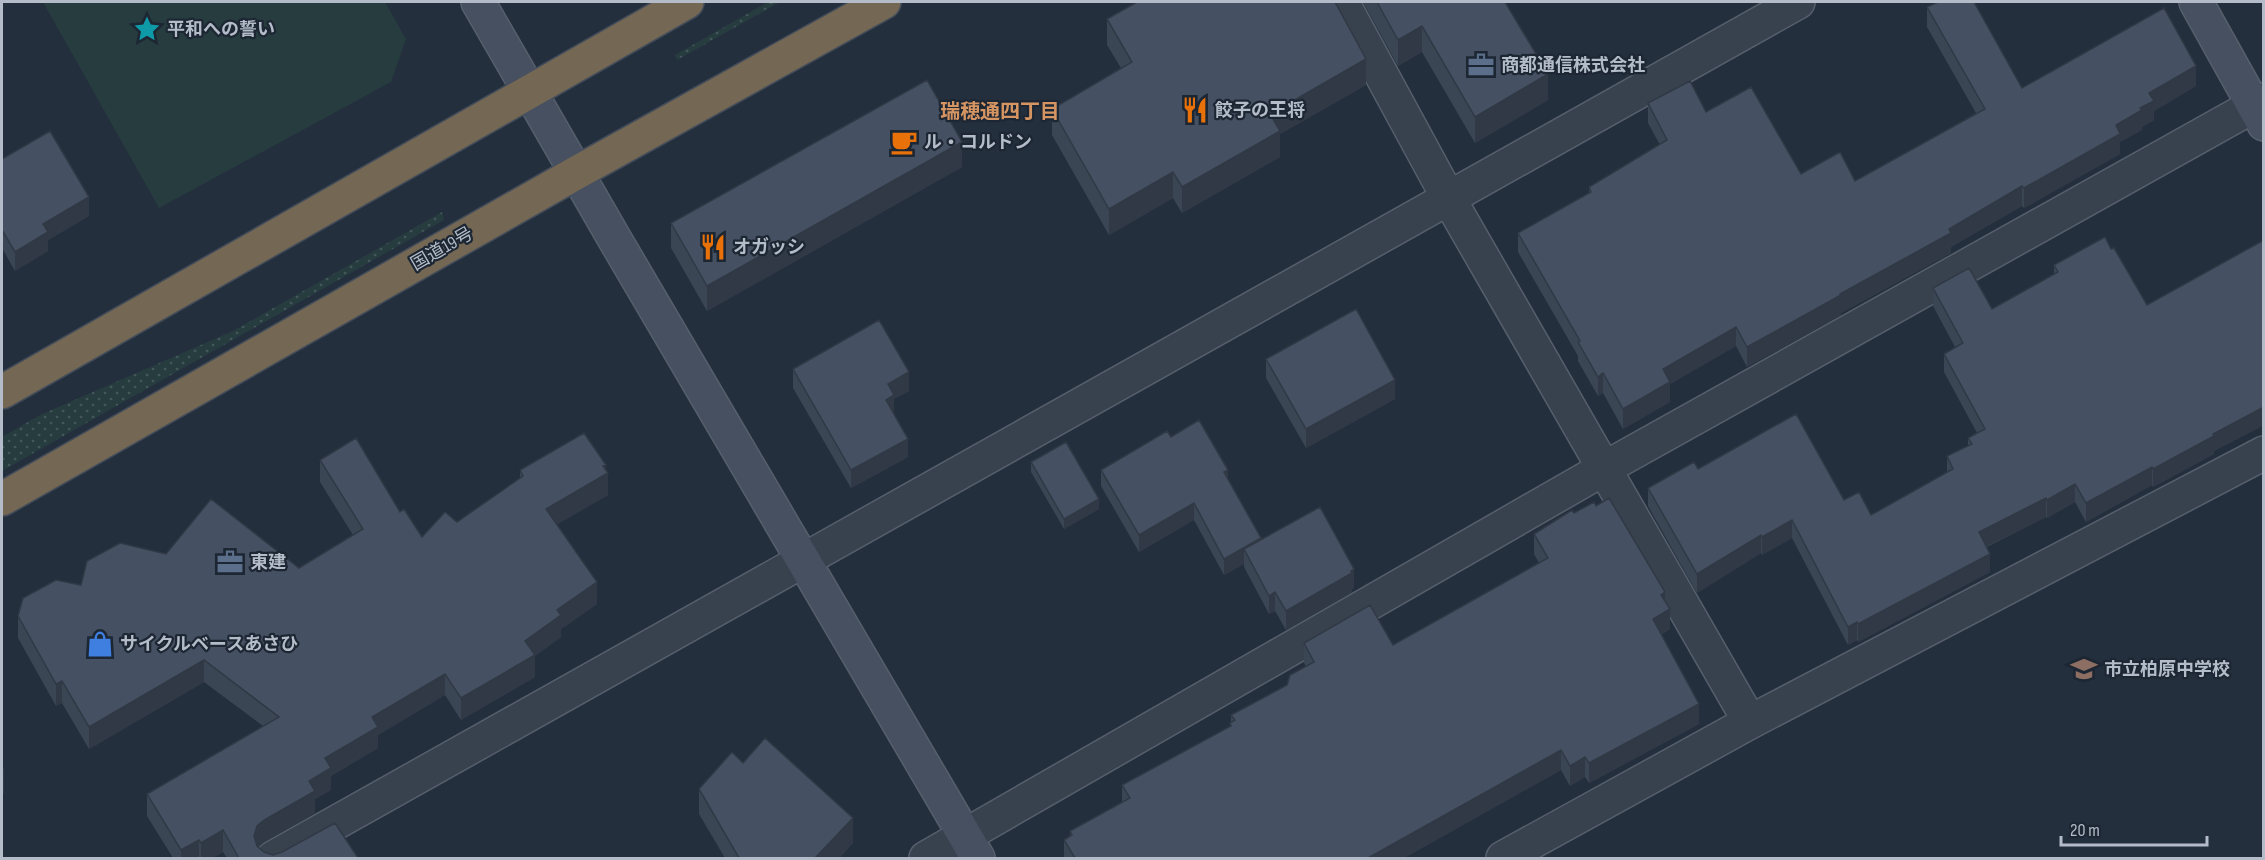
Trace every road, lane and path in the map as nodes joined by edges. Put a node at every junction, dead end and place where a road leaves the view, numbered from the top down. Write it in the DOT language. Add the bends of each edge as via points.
graph roads {
  1 [pos="478,2"];
  2 [pos="687,2"];
  3 [pos="884,2"];
  4 [pos="1342,2"];
  5 [pos="1798,2"];
  6 [pos="2196,2"];
  7 [pos="530,91"];
  8 [pos="2260,110"];
  9 [pos="576,172"];
  10 [pos="1449,199"];
  11 [pos="2,392"];
  12 [pos="2264,453"];
  13 [pos="1605,468"];
  14 [pos="2,499"];
  15 [pos="804,561"];
  16 [pos="1750,722"];
  17 [pos="972,848"];
  18 [pos="273,858"];
  19 [pos="926,858"];
  20 [pos="1503,858"];
  1 -- 7 [label="street"];
  2 -- 7 [label="highway"];
  3 -- 9 [label="highway, 国道19号"];
  4 -- 10 [label="street"];
  5 -- 10 [label="street"];
  6 -- 8 [label="street"];
  7 -- 9 [label="street"];
  7 -- 11 [label="highway"];
  8 -- 13 [label="street"];
  9 -- 14 [label="highway, 国道19号"];
  9 -- 15 [label="street"];
  10 -- 13 [label="street"];
  10 -- 15 [label="street"];
  12 -- 16 [label="street"];
  13 -- 16 [label="street"];
  13 -- 17 [label="street"];
  15 -- 17 [label="street"];
  15 -- 18 [label="street"];
  16 -- 20 [label="street"];
  17 -- 19 [label="street"];
}
